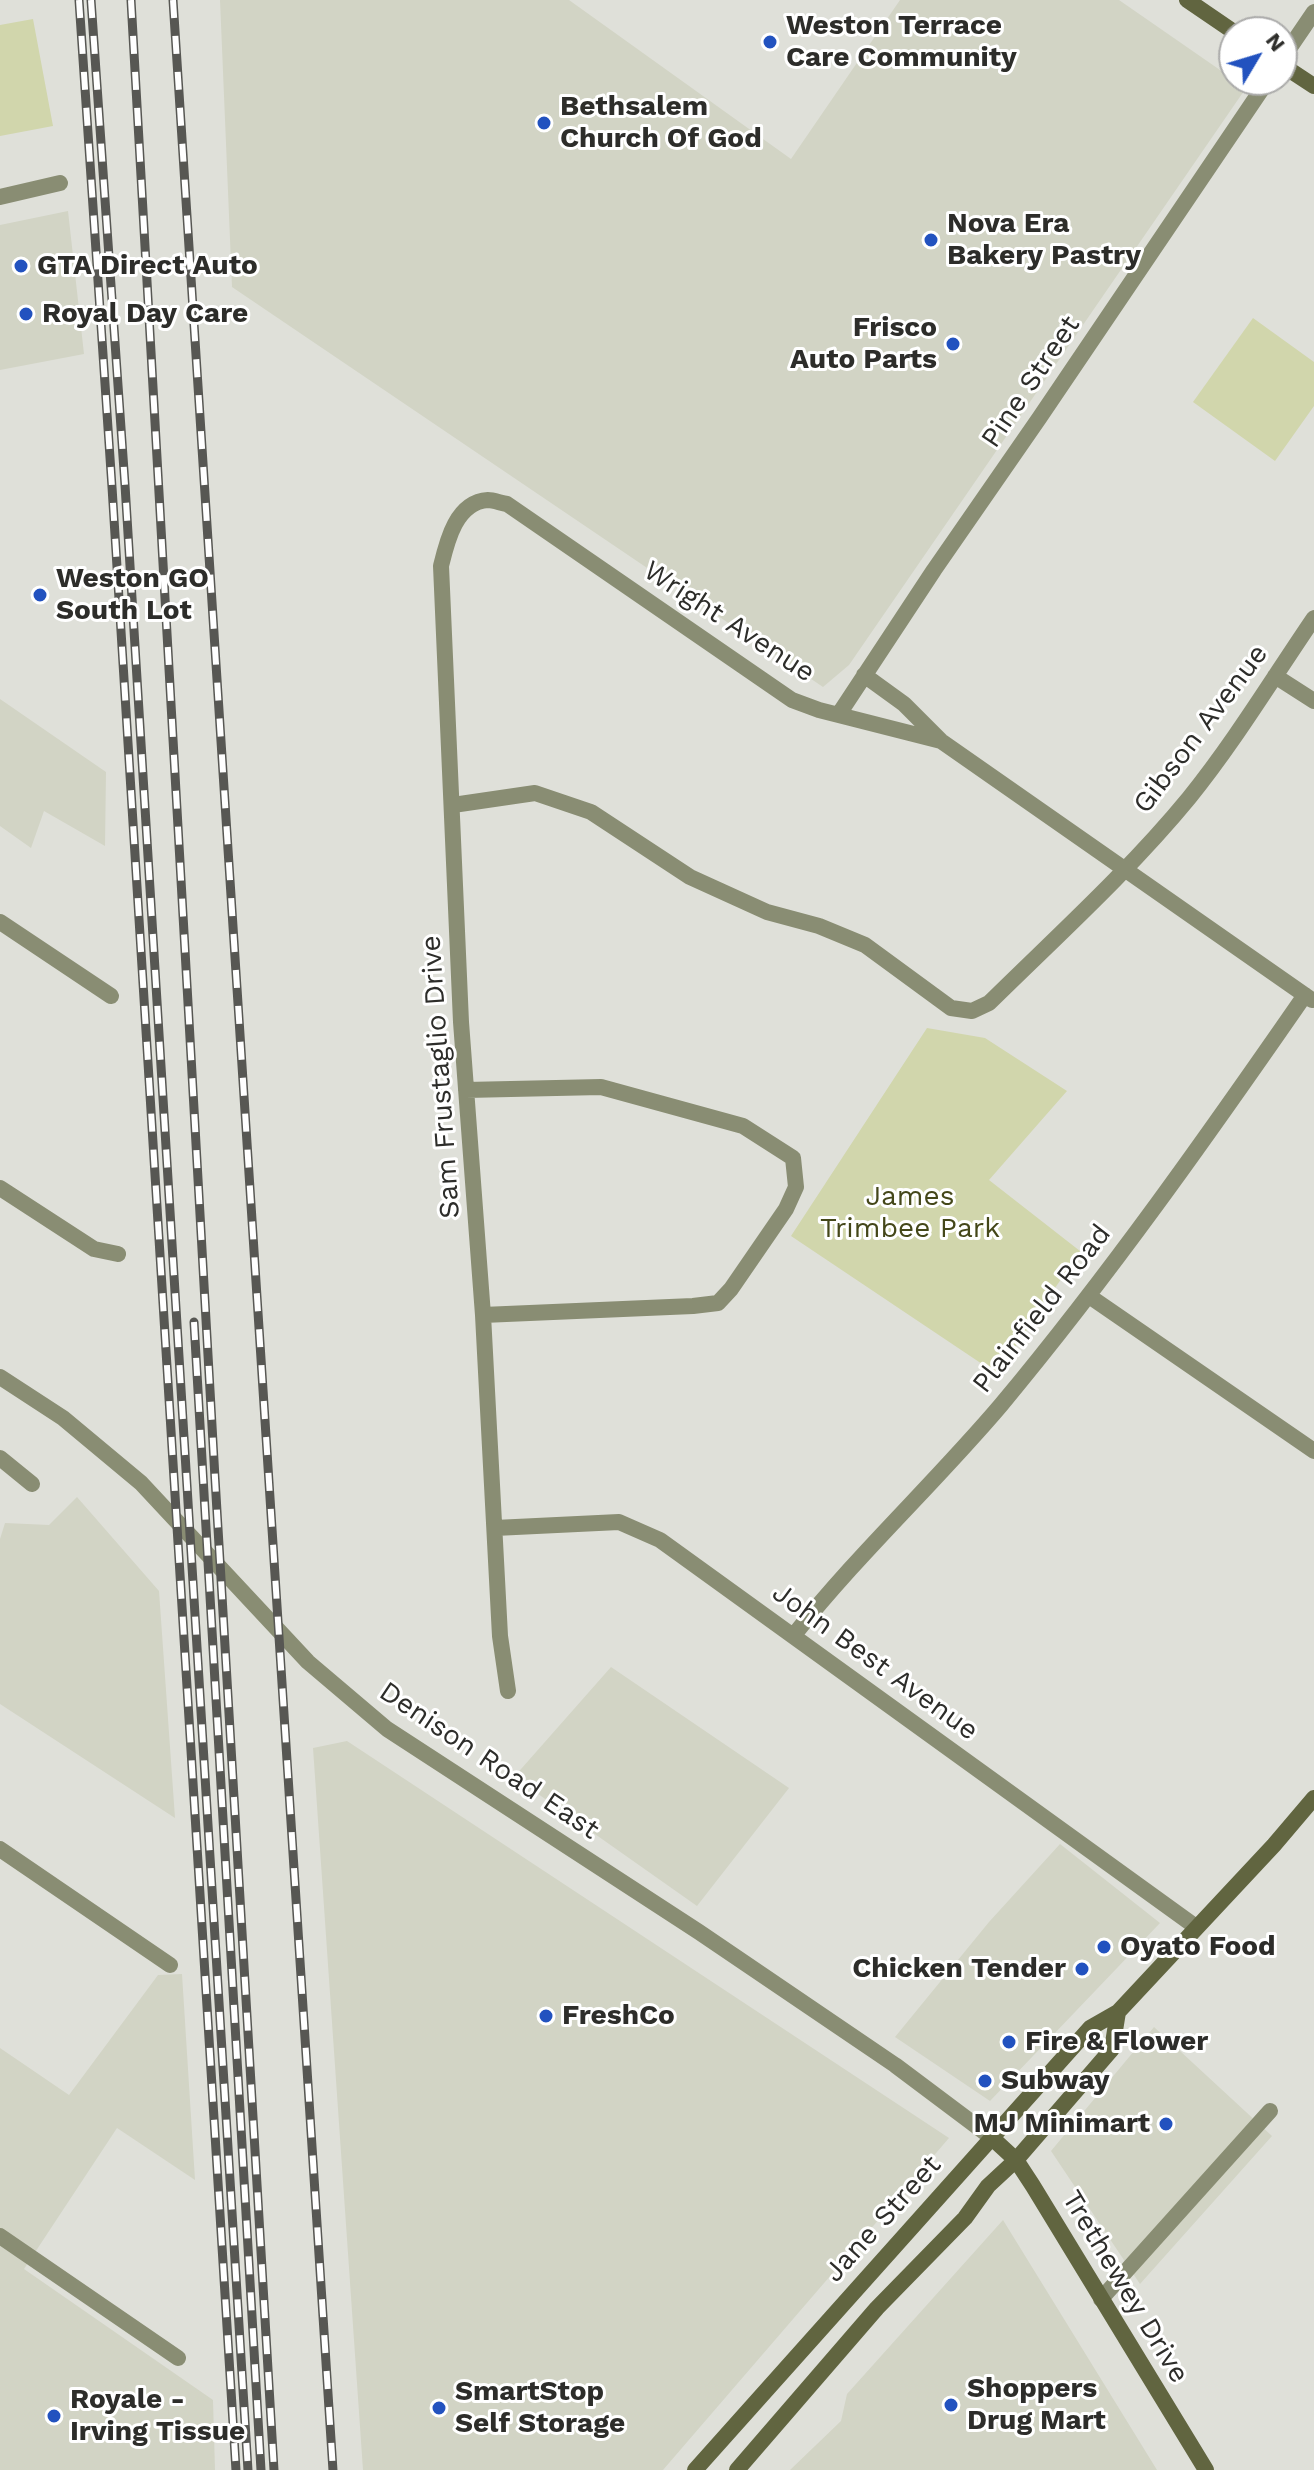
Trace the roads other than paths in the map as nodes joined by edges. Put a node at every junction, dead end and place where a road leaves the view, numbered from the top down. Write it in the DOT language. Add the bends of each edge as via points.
graph roads {
  1 [pos="1187,0"];
  2 [pos="1314,12"];
  3 [pos="1218,21"];
  4 [pos="1298,36"];
  5 [pos="1257,96"];
  6 [pos="60,183"];
  7 [pos="0,197"];
  8 [pos="507,504"];
  9 [pos="1314,618"];
  10 [pos="864,675"];
  11 [pos="1275,676"];
  12 [pos="1314,701"];
  13 [pos="839,714"];
  14 [pos="941,741"];
  15 [pos="453,805"];
  16 [pos="1126,868"];
  17 [pos="0,922"];
  18 [pos="111,996"];
  19 [pos="1309,998"];
  20 [pos="466,1090"];
  21 [pos="0,1188"];
  22 [pos="118,1254"];
  23 [pos="1089,1296"];
  24 [pos="483,1315"];
  25 [pos="0,1377"];
  26 [pos="1314,1451"];
  27 [pos="0,1458"];
  28 [pos="32,1484"];
  29 [pos="495,1528"];
  30 [pos="794,1635"];
  31 [pos="508,1691"];
  32 [pos="1314,1798"];
  33 [pos="0,1849"];
  34 [pos="1196,1927"];
  35 [pos="170,1965"];
  36 [pos="1118,2012"];
  37 [pos="1270,2111"];
  38 [pos="991,2137"];
  39 [pos="1016,2160"];
  40 [pos="0,2236"];
  41 [pos="1101,2299"];
  42 [pos="178,2358"];
  43 [pos="695,2470"];
  44 [pos="737,2470"];
  45 [pos="1206,2470"];
  1 -- 3 [label="main road"];
  2 -- 4 [label="street"];
  5 -- 10 [label="street, Pine Street"];
  6 -- 7 [label="street"];
  8 -- 13 [label="street, Wright Avenue" via="792,700"];
  8 -- 15 [label="street, Sam Frustaglio Drive" via="487,500 470,507 451,528 441,566"];
  9 -- 11 [label="street, Gibson Avenue"];
  10 -- 13 [label="street, Pine Street"];
  10 -- 14 [label="street, Wright Avenue" via="904,704"];
  11 -- 12 [label="street"];
  11 -- 16 [label="street, Gibson Avenue" via="1219,759"];
  13 -- 14 [label="street, Wright Avenue"];
  14 -- 16 [label="street, Wright Avenue"];
  15 -- 16 [label="street, Gibson Avenue" via="535,793 591,812 690,877 767,912 865,945 951,1008 972,1011 989,1003"];
  15 -- 20 [label="street, Sam Frustaglio Drive"];
  16 -- 19 [label="street, Wright Avenue"];
  17 -- 18 [label="street"];
  19 -- 23 [label="street, Plainfield Road"];
  20 -- 24 [label="street, Sam Frustaglio Drive"];
  20 -- 24 [label="street" via="601,1087 743,1126 793,1158 796,1187 718,1303"];
  21 -- 22 [label="street" via="94,1249"];
  23 -- 26 [label="street"];
  23 -- 30 [label="street, Plainfield Road" via="998,1407"];
  24 -- 29 [label="street, Sam Frustaglio Drive"];
  25 -- 38 [label="street, Denison Road East" via="63,1418 141,1483 308,1662 387,1729 699,1932"];
  27 -- 28 [label="street"];
  29 -- 30 [label="street, John Best Avenue" via="619,1522 660,1540"];
  29 -- 31 [label="street, Sam Frustaglio Drive"];
  30 -- 34 [label="street, John Best Avenue"];
  32 -- 34 [label="main road, Jane Street"];
  33 -- 35 [label="street"];
  34 -- 36 [label="main road, Jane Street"];
  36 -- 38 [label="main road, Jane Street" via="1090,2028"];
  36 -- 39 [label="main road, Jane Street" via="1112,2049"];
  37 -- 41 [label="street"];
  38 -- 39 [label="main road, Trethewey Drive"];
  38 -- 43 [label="main road, Jane Street"];
  39 -- 41 [label="main road, Trethewey Drive"];
  39 -- 44 [label="main road, Jane Street" via="877,2308"];
  40 -- 42 [label="street"];
  41 -- 45 [label="main road, Trethewey Drive"];
}
